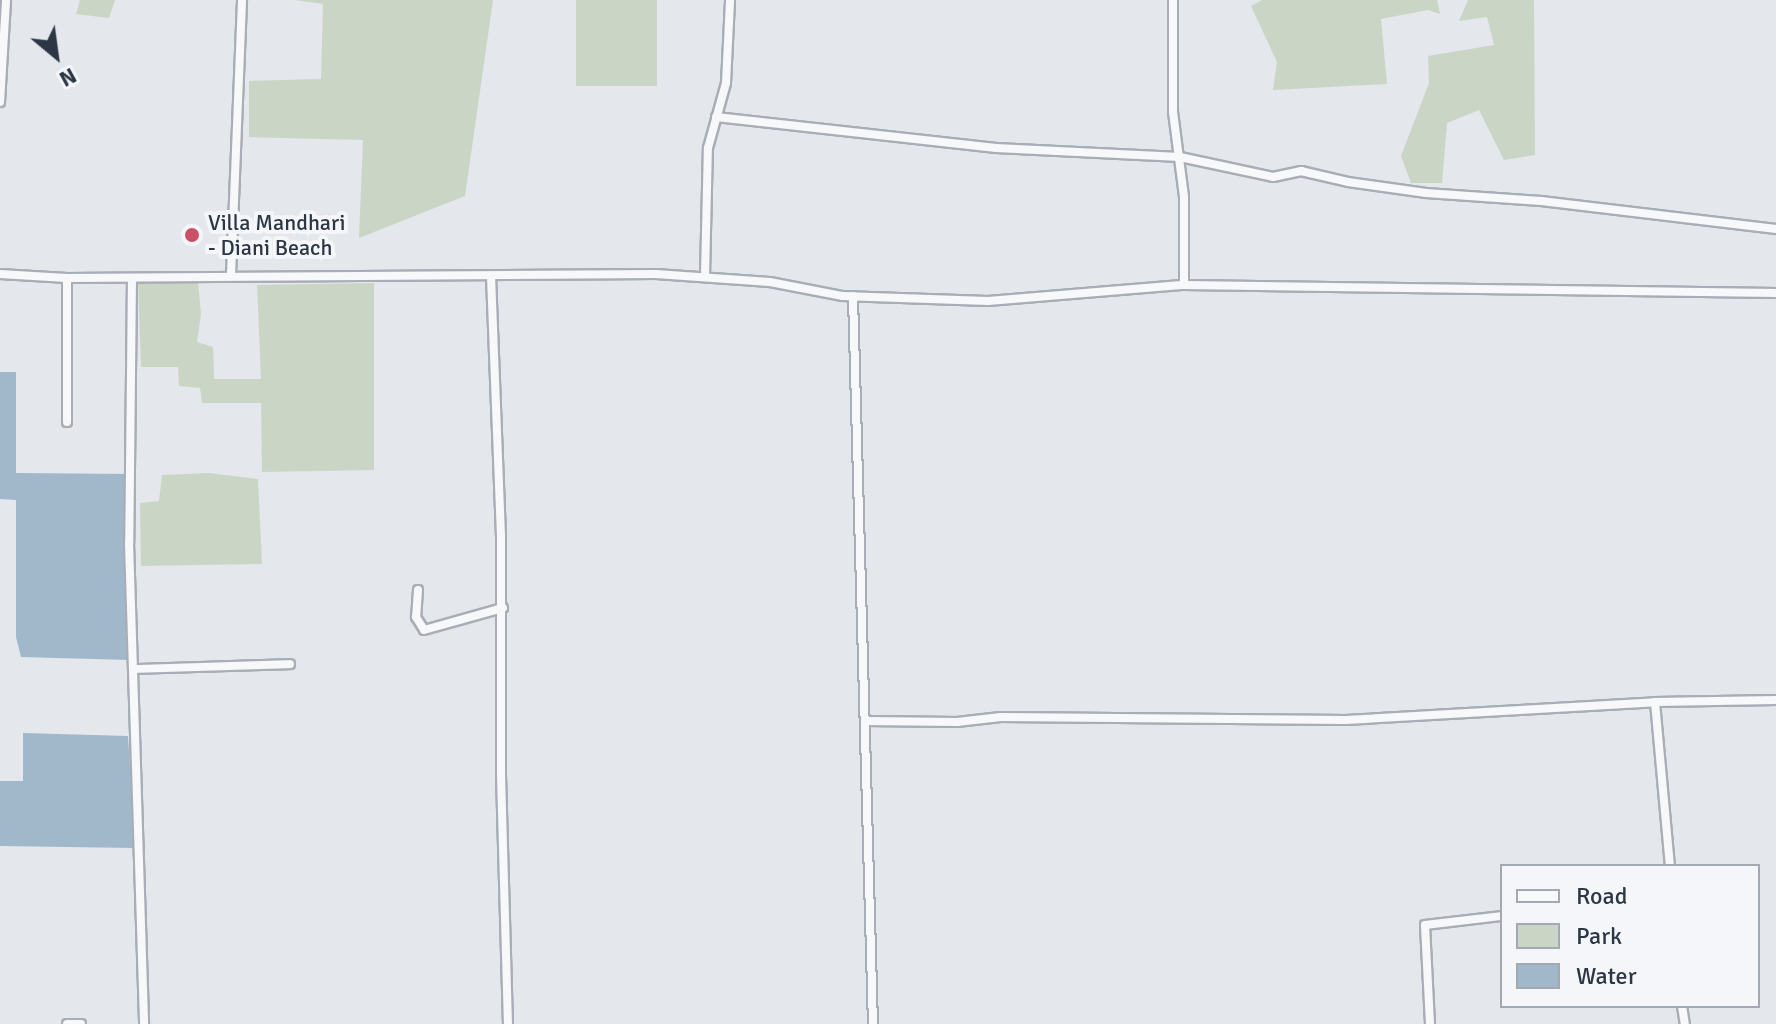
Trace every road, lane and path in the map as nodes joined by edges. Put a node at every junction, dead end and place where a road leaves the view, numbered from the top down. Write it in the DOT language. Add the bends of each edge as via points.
graph roads {
  1 [pos="6,0"];
  2 [pos="242,0"];
  3 [pos="730,0"];
  4 [pos="1173,0"];
  5 [pos="0,102"];
  6 [pos="716,117"];
  7 [pos="1180,157"];
  8 [pos="1776,229"];
  9 [pos="0,274"];
  10 [pos="231,275"];
  11 [pos="491,276"];
  12 [pos="705,276"];
  13 [pos="67,278"];
  14 [pos="132,278"];
  15 [pos="1184,285"];
  16 [pos="1776,293"];
  17 [pos="853,296"];
  18 [pos="67,422"];
  19 [pos="418,590"];
  20 [pos="503,608"];
  21 [pos="290,664"];
  22 [pos="135,669"];
  23 [pos="1776,700"];
  24 [pos="1655,702"];
  25 [pos="866,721"];
  26 [pos="1670,864"];
  27 [pos="1500,916"];
  28 [pos="67,1024"];
  29 [pos="81,1024"];
  30 [pos="144,1024"];
  31 [pos="508,1024"];
  32 [pos="873,1024"];
  33 [pos="1430,1024"];
  1 -- 5 [label="street"];
  2 -- 10 [label="street"];
  3 -- 6 [label="street" via="726,83"];
  4 -- 7 [label="street" via="1173,112"];
  6 -- 7 [label="street" via="996,148"];
  6 -- 12 [label="street" via="708,148"];
  7 -- 8 [label="street" via="1273,177 1301,171 1426,193 1582,205"];
  7 -- 15 [label="street"];
  9 -- 13 [label="street"];
  10 -- 11 [label="street"];
  10 -- 14 [label="street"];
  11 -- 12 [label="street"];
  11 -- 20 [label="street"];
  12 -- 17 [label="street"];
  13 -- 14 [label="street"];
  13 -- 18 [label="street"];
  14 -- 22 [label="street" via="129,543"];
  15 -- 16 [label="street"];
  15 -- 17 [label="street" via="988,301"];
  17 -- 25 [label="street"];
  19 -- 20 [label="street" via="416,617 424,630"];
  20 -- 31 [label="street" via="501,775"];
  21 -- 22 [label="street"];
  22 -- 30 [label="street"];
  23 -- 24 [label="street"];
  24 -- 25 [label="street" via="1346,720"];
  24 -- 26 [label="street"];
  25 -- 32 [label="street"];
  27 -- 33 [label="street" via="1425,925"];
  28 -- 29 [label="street"];
}
